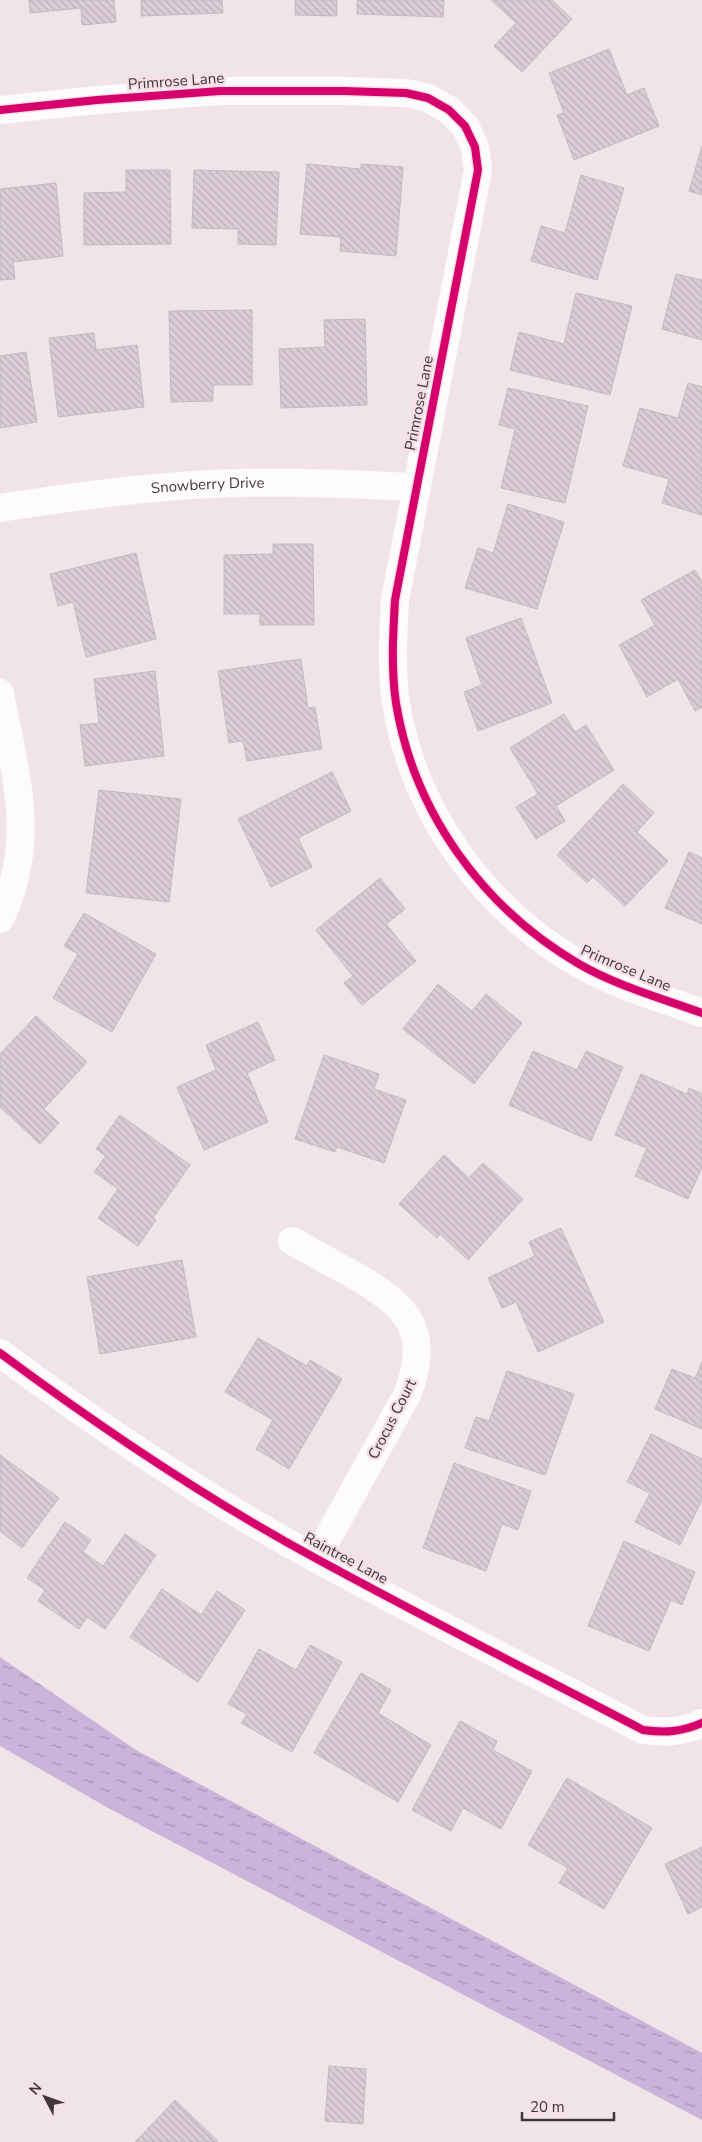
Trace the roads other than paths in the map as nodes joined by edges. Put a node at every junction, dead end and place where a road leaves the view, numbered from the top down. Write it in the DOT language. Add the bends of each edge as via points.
graph roads {
  1 [pos="0,110"];
  2 [pos="416,487"];
  3 [pos="0,508"];
  4 [pos="0,693"];
  5 [pos="0,919"];
  6 [pos="702,1014"];
  7 [pos="292,1241"];
  8 [pos="0,1353"];
  9 [pos="316,1559"];
  10 [pos="702,1722"];
  1 -- 2 [label="street, Primrose Lane" via="220,91 406,93 428,98 449,110 465,126 475,147 478,170"];
  2 -- 3 [label="street, Snowberry Drive" via="305,483 193,485 82,495"];
  2 -- 6 [label="street, Primrose Lane" via="395,600 392,651 396,702 408,752 426,800 465,865 498,903 537,937 580,965"];
  4 -- 5 [label="street" via="22,810 16,879"];
  7 -- 9 [label="street, Crocus Court" via="381,1290 399,1305 411,1325 417,1348 416,1371 408,1393"];
  8 -- 9 [label="street, Raintree Lane" via="76,1409 193,1486"];
  9 -- 10 [label="street, Raintree Lane" via="643,1730 666,1733 689,1729"];
}
